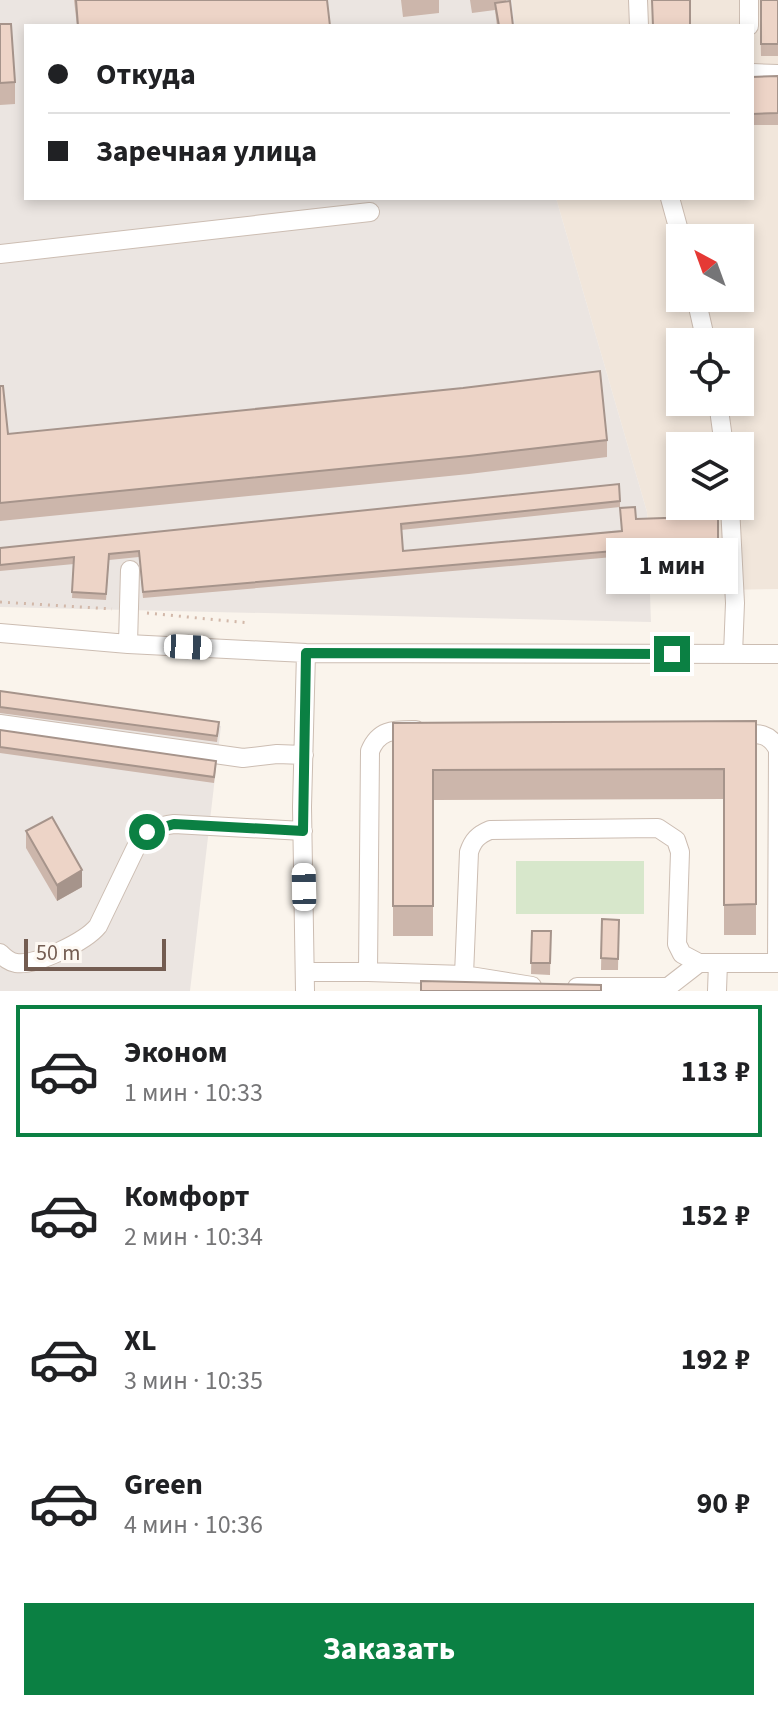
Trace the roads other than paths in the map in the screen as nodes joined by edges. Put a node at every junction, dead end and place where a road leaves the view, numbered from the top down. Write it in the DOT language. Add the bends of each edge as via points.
graph roads {
  1 [pos="638,0"];
  2 [pos="749,0"];
  3 [pos="639,24"];
  4 [pos="749,24"];
  5 [pos="754,73"];
  6 [pos="778,74"];
  7 [pos="671,200"];
  8 [pos="370,212"];
  9 [pos="677,224"];
  10 [pos="0,254"];
  11 [pos="731,520"];
  12 [pos="130,570"];
  13 [pos="0,633"];
  14 [pos="128,644"];
  15 [pos="306,653"];
  16 [pos="733,654"];
  17 [pos="778,654"];
  18 [pos="0,724"];
  19 [pos="438,730"];
  20 [pos="715,733"];
  21 [pos="304,755"];
  22 [pos="303,831"];
  23 [pos="0,953"];
  24 [pos="699,963"];
  25 [pos="718,963"];
  26 [pos="778,963"];
  27 [pos="305,972"];
  28 [pos="368,972"];
  29 [pos="464,975"];
  30 [pos="305,991"];
  31 [pos="717,991"];
  1 -- 3 [label="street"];
  2 -- 4 [label="street"];
  5 -- 6 [label="street"];
  7 -- 9 [label="street"];
  8 -- 10 [label="street"];
  11 -- 16 [label="street"];
  12 -- 14 [label="street"];
  13 -- 14 [label="street"];
  14 -- 15 [label="street"];
  15 -- 16 [label="street"];
  15 -- 21 [label="street"];
  16 -- 17 [label="street"];
  18 -- 21 [label="street" via="243,758"];
  19 -- 28 [label="street" via="392,730 375,740 370,751"];
  20 -- 26 [label="street" via="761,734 778,750"];
  21 -- 22 [label="street"];
  22 -- 23 [label="street" via="160,826 139,841 90,936 22,963"];
  22 -- 27 [label="street"];
  24 -- 25 [label="street"];
  24 -- 29 [label="street" via="668,987 558,987"];
  24 -- 29 [label="street" via="682,954 677,944 680,852 668,834 658,828 490,830 472,842 469,852"];
  25 -- 26 [label="street"];
  25 -- 31 [label="street"];
  27 -- 28 [label="street"];
  27 -- 30 [label="street"];
  28 -- 29 [label="street"];
}
